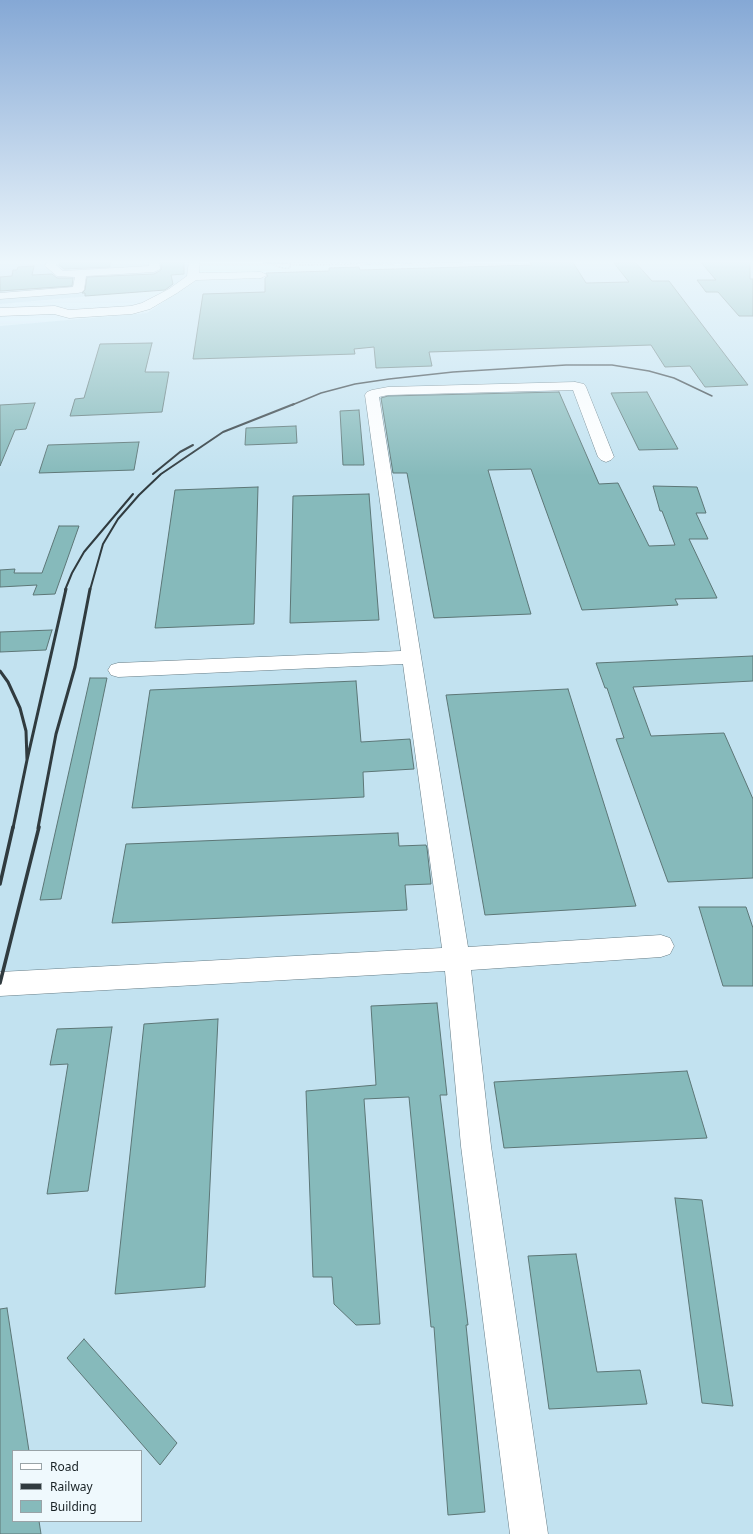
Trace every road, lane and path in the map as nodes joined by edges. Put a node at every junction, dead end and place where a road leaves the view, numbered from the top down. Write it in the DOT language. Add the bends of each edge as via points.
graph roads {
  1 [pos="606,457"];
  2 [pos="411,657"];
  3 [pos="118,670"];
  4 [pos="661,946"];
  5 [pos="457,959"];
  6 [pos="0,984"];
  7 [pos="529,1534"];
  1 -- 2 [label="lane" via="579,387 388,391 372,395"];
  2 -- 3 [label="lane"];
  2 -- 5 [label="lane"];
  4 -- 5 [label="lane"];
  5 -- 6 [label="lane"];
  5 -- 7 [label="lane" via="476,1146"];
}
